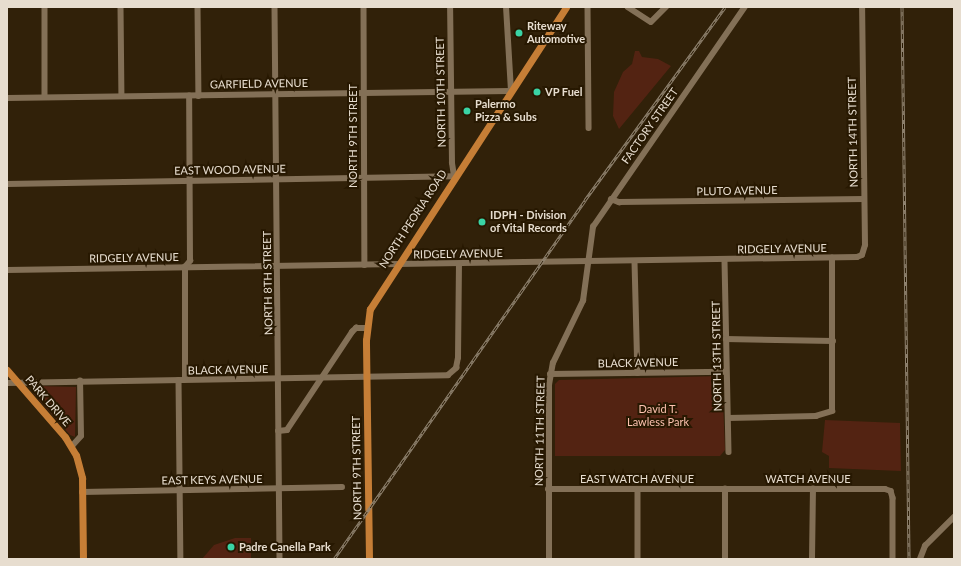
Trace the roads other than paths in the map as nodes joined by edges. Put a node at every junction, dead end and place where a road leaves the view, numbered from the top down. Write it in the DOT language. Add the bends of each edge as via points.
graph roads {
  1 [pos="44,7"];
  2 [pos="121,7"];
  3 [pos="198,7"];
  4 [pos="275,7"];
  5 [pos="364,7"];
  6 [pos="450,7"];
  7 [pos="506,7"];
  8 [pos="566,7"];
  9 [pos="588,7"];
  10 [pos="628,7"];
  11 [pos="666,7"];
  12 [pos="745,7"];
  13 [pos="862,7"];
  14 [pos="451,91"];
  15 [pos="511,91"];
  16 [pos="364,92"];
  17 [pos="276,93"];
  18 [pos="122,96"];
  19 [pos="189,96"];
  20 [pos="199,96"];
  21 [pos="45,97"];
  22 [pos="7,98"];
  23 [pos="589,128"];
  24 [pos="454,176"];
  25 [pos="364,177"];
  26 [pos="277,179"];
  27 [pos="189,181"];
  28 [pos="7,184"];
  29 [pos="611,199"];
  30 [pos="864,199"];
  31 [pos="862,255"];
  32 [pos="832,258"];
  33 [pos="725,261"];
  34 [pos="588,262"];
  35 [pos="635,262"];
  36 [pos="396,264"];
  37 [pos="459,264"];
  38 [pos="365,265"];
  39 [pos="185,267"];
  40 [pos="277,267"];
  41 [pos="7,270"];
  42 [pos="366,328"];
  43 [pos="726,339"];
  44 [pos="833,340"];
  45 [pos="7,370"];
  46 [pos="726,372"];
  47 [pos="638,373"];
  48 [pos="550,374"];
  49 [pos="322,378"];
  50 [pos="367,378"];
  51 [pos="278,379"];
  52 [pos="182,380"];
  53 [pos="80,381"];
  54 [pos="7,383"];
  55 [pos="18,383"];
  56 [pos="728,418"];
  57 [pos="278,431"];
  58 [pos="72,446"];
  59 [pos="729,452"];
  60 [pos="342,487"];
  61 [pos="279,489"];
  62 [pos="548,489"];
  63 [pos="638,489"];
  64 [pos="725,489"];
  65 [pos="813,489"];
  66 [pos="180,491"];
  67 [pos="82,492"];
  68 [pos="954,517"];
  69 [pos="83,559"];
  70 [pos="181,559"];
  71 [pos="280,559"];
  72 [pos="369,559"];
  73 [pos="549,559"];
  74 [pos="638,559"];
  75 [pos="725,559"];
  76 [pos="812,559"];
  77 [pos="893,559"];
  78 [pos="920,559"];
  1 -- 21 [label="street"];
  2 -- 18 [label="street"];
  3 -- 20 [label="street"];
  4 -- 17 [label="street, NORTH 8TH STREET"];
  5 -- 16 [label="street, NORTH 9TH STREET"];
  6 -- 14 [label="street, NORTH 10TH STREET"];
  7 -- 15 [label="street"];
  8 -- 15 [label="main road, NORTH PEORIA ROAD"];
  9 -- 23 [label="street"];
  10 -- 11 [label="street" via="651,22"];
  12 -- 29 [label="street, FACTORY STREET"];
  13 -- 30 [label="street, NORTH 14TH STREET"];
  14 -- 15 [label="street, GARFIELD AVENUE"];
  14 -- 16 [label="street, GARFIELD AVENUE"];
  14 -- 24 [label="street, NORTH 10TH STREET"];
  15 -- 24 [label="main road, NORTH PEORIA ROAD"];
  16 -- 17 [label="street, GARFIELD AVENUE"];
  16 -- 25 [label="street, NORTH 9TH STREET"];
  17 -- 20 [label="street, GARFIELD AVENUE"];
  17 -- 26 [label="street, NORTH 8TH STREET"];
  18 -- 19 [label="street, GARFIELD AVENUE"];
  18 -- 21 [label="street, GARFIELD AVENUE"];
  19 -- 20 [label="street, GARFIELD AVENUE"];
  19 -- 27 [label="street"];
  21 -- 22 [label="street, GARFIELD AVENUE"];
  24 -- 25 [label="street, EAST WOOD AVENUE"];
  24 -- 36 [label="main road, NORTH PEORIA ROAD"];
  25 -- 26 [label="street, EAST WOOD AVENUE"];
  25 -- 38 [label="street, NORTH 9TH STREET"];
  26 -- 27 [label="street, EAST WOOD AVENUE"];
  26 -- 40 [label="street, NORTH 8TH STREET"];
  27 -- 28 [label="street, EAST WOOD AVENUE"];
  27 -- 39 [label="street" via="190,261"];
  29 -- 30 [label="street, PLUTO AVENUE" via="619,202"];
  29 -- 34 [label="street, FACTORY STREET" via="593,227 589,240"];
  30 -- 31 [label="street, NORTH 14TH STREET" via="865,245"];
  31 -- 32 [label="street, RIDGELY AVENUE"];
  32 -- 33 [label="street, RIDGELY AVENUE"];
  32 -- 44 [label="street"];
  33 -- 35 [label="street, RIDGELY AVENUE"];
  33 -- 43 [label="street, NORTH 13TH STREET"];
  34 -- 35 [label="street, RIDGELY AVENUE"];
  34 -- 37 [label="street, RIDGELY AVENUE"];
  34 -- 48 [label="street, NORTH 11TH STREET" via="583,301"];
  35 -- 47 [label="street"];
  36 -- 37 [label="street, RIDGELY AVENUE"];
  36 -- 38 [label="street, RIDGELY AVENUE"];
  36 -- 42 [label="main road, NORTH PEORIA ROAD" via="372,302"];
  37 -- 50 [label="street, BLACK AVENUE" via="456,368 448,375"];
  38 -- 40 [label="street, RIDGELY AVENUE"];
  39 -- 40 [label="street, RIDGELY AVENUE"];
  39 -- 41 [label="street, RIDGELY AVENUE"];
  39 -- 52 [label="street"];
  40 -- 51 [label="street, NORTH 8TH STREET"];
  42 -- 49 [label="street" via="356,328 352,332"];
  42 -- 50 [label="main road, NORTH 9TH STREET"];
  43 -- 44 [label="street"];
  43 -- 46 [label="street, NORTH 13TH STREET"];
  44 -- 56 [label="street" via="832,411 816,416"];
  45 -- 55 [label="main road, PARK DRIVE"];
  46 -- 47 [label="street, BLACK AVENUE"];
  46 -- 56 [label="street, NORTH 13TH STREET"];
  47 -- 48 [label="street, BLACK AVENUE"];
  48 -- 62 [label="street, NORTH 11TH STREET"];
  49 -- 50 [label="street, BLACK AVENUE"];
  49 -- 51 [label="street, BLACK AVENUE"];
  49 -- 57 [label="street" via="287,430"];
  50 -- 72 [label="main road, NORTH 9TH STREET"];
  51 -- 52 [label="street, BLACK AVENUE"];
  51 -- 57 [label="street, NORTH 8TH STREET"];
  52 -- 53 [label="street, BLACK AVENUE"];
  52 -- 66 [label="street"];
  53 -- 55 [label="street, BLACK AVENUE"];
  53 -- 58 [label="street" via="81,436"];
  54 -- 55 [label="street, BLACK AVENUE"];
  55 -- 58 [label="main road, PARK DRIVE"];
  56 -- 59 [label="street, NORTH 13TH STREET"];
  57 -- 61 [label="street, NORTH 8TH STREET"];
  58 -- 67 [label="main road, PARK DRIVE" via="80,466"];
  60 -- 61 [label="street, EAST KEYS AVENUE"];
  61 -- 66 [label="street, EAST KEYS AVENUE"];
  61 -- 71 [label="street, NORTH 8TH STREET"];
  62 -- 63 [label="street, EAST WATCH AVENUE"];
  62 -- 73 [label="street, NORTH 11TH STREET"];
  63 -- 64 [label="street, EAST WATCH AVENUE"];
  63 -- 74 [label="street"];
  64 -- 65 [label="street, WATCH AVENUE"];
  64 -- 75 [label="street"];
  65 -- 76 [label="street"];
  65 -- 77 [label="street, WATCH AVENUE" via="891,491 894,503"];
  66 -- 67 [label="street, EAST KEYS AVENUE"];
  66 -- 70 [label="street"];
  67 -- 69 [label="main road, PARK DRIVE"];
  68 -- 78 [label="street" via="925,546"];
}
